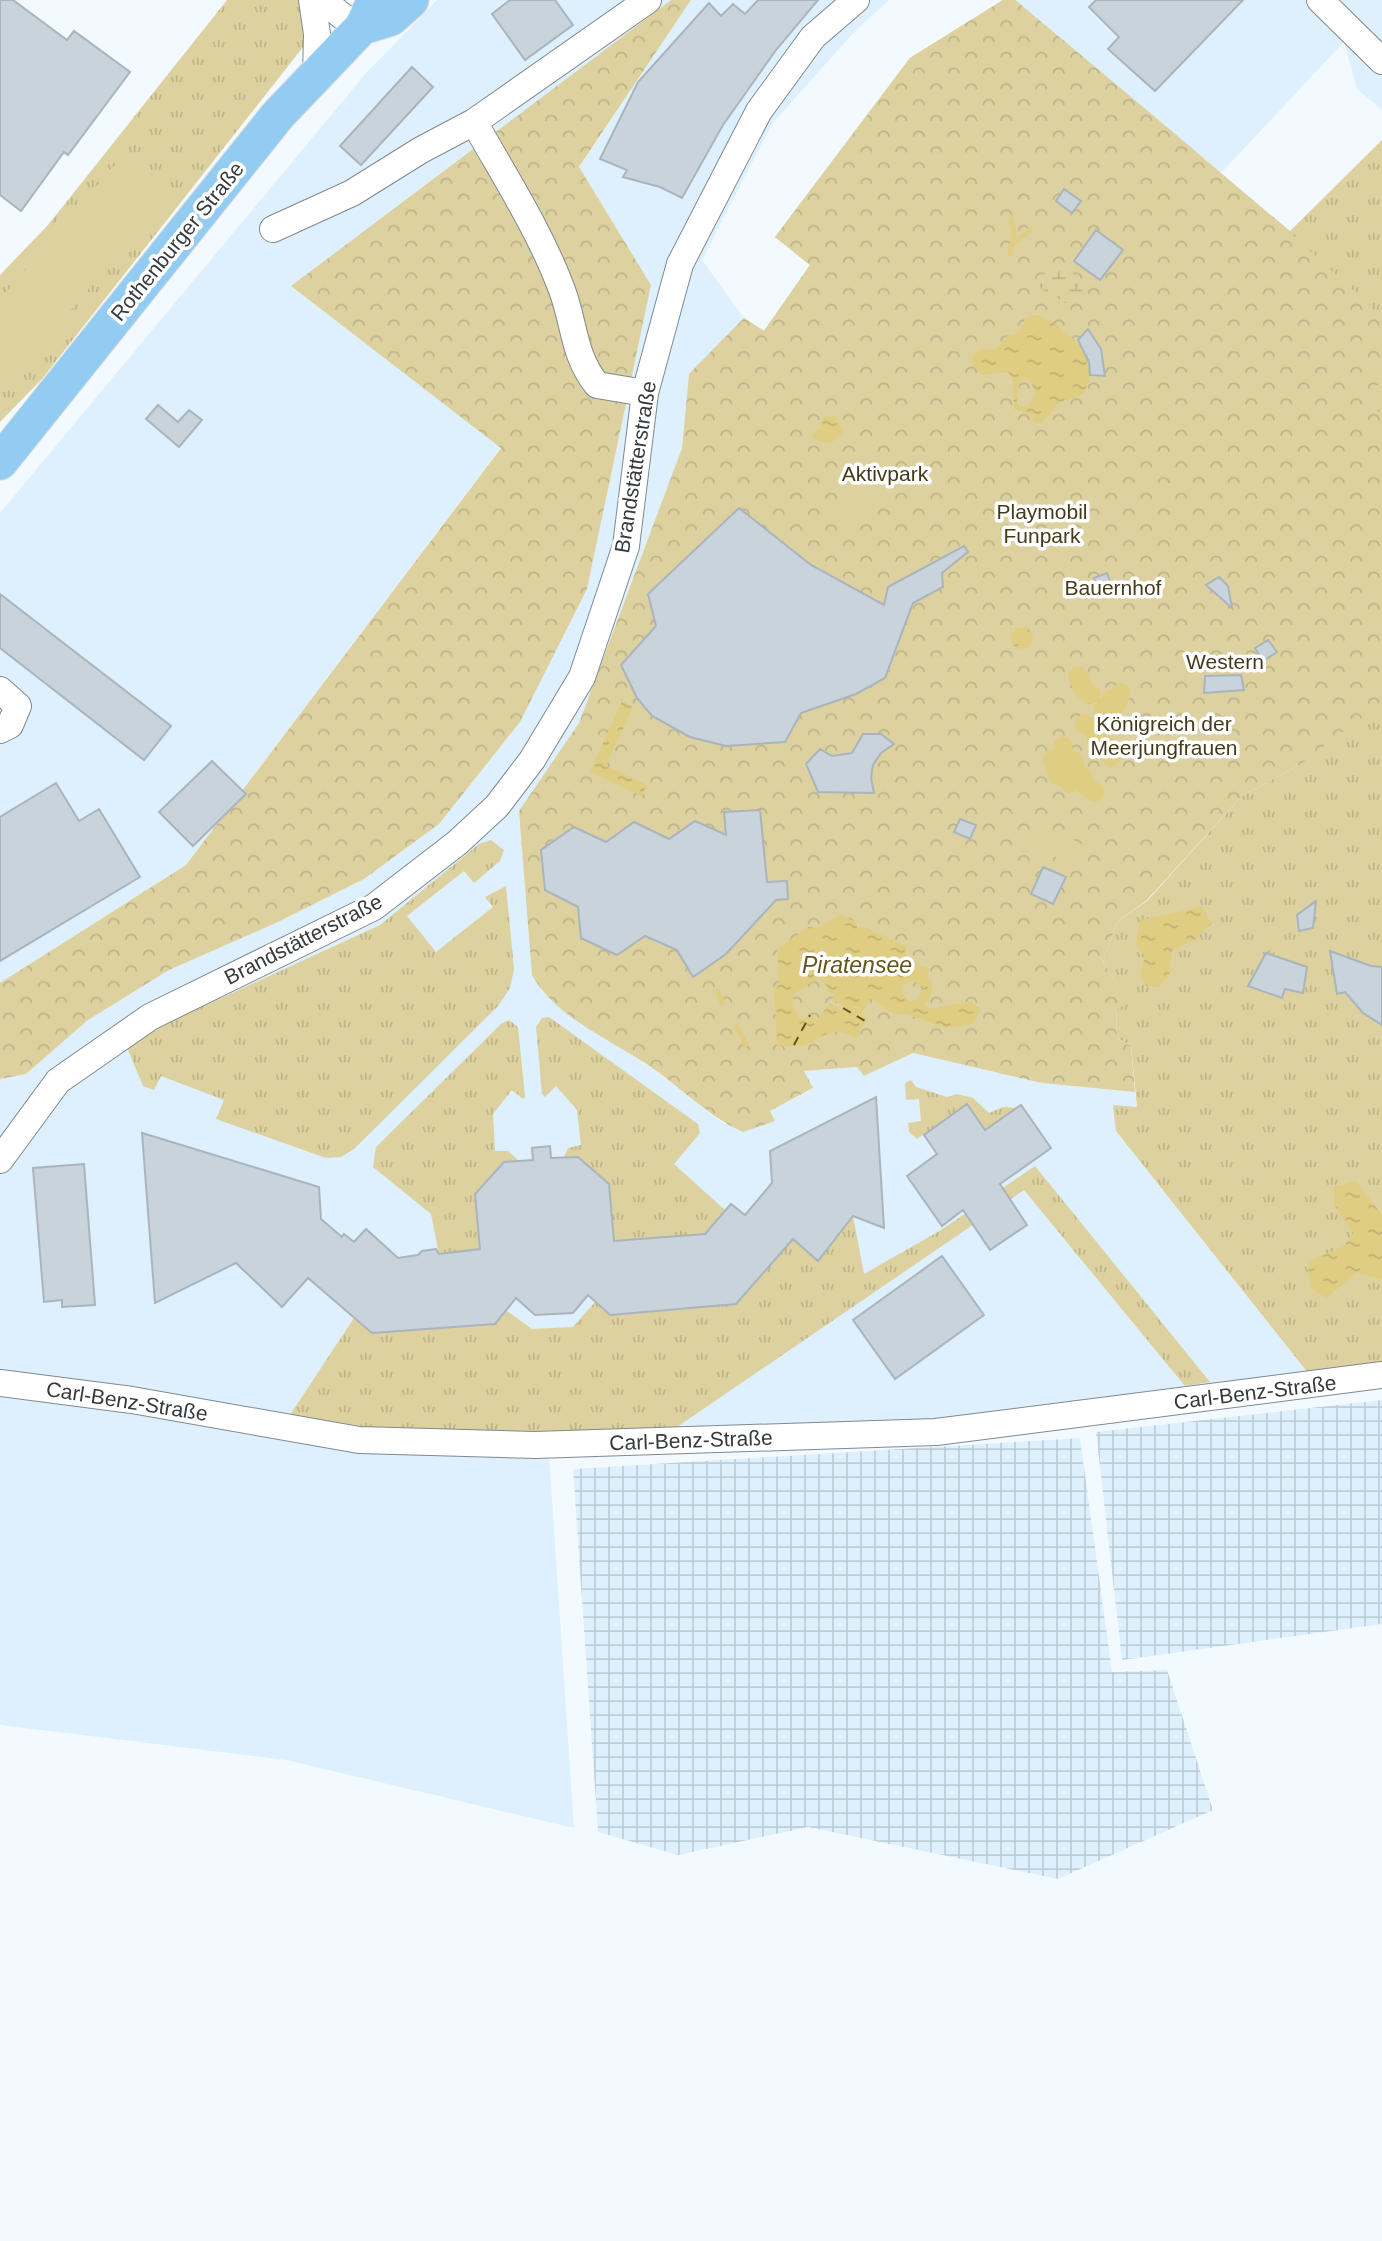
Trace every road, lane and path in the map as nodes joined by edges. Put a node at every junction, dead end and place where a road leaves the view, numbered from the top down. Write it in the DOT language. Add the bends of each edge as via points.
graph roads {
  1 [pos="312,0"];
  2 [pos="323,0"];
  3 [pos="411,0"];
  4 [pos="648,0"];
  5 [pos="856,0"];
  6 [pos="1320,0"];
  7 [pos="362,9"];
  8 [pos="1382,61"];
  9 [pos="316,75"];
  10 [pos="474,122"];
  11 [pos="273,229"];
  12 [pos="645,393"];
  13 [pos="0,462"];
  14 [pos="0,690"];
  15 [pos="0,730"];
  16 [pos="0,1160"];
  17 [pos="1382,1375"];
  18 [pos="0,1383"];
  1 -- 9 [label="street"];
  2 -- 7 [label="street" via="342,16"];
  3 -- 7 [label="main road, Rothenburger Straße" via="391,18"];
  4 -- 10 [label="street"];
  5 -- 12 [label="street, Brandstätterstraße" via="813,37 759,111 680,264"];
  6 -- 8 [label="street"];
  7 -- 9 [label="main road, Rothenburger Straße"];
  9 -- 13 [label="main road, Rothenburger Straße" via="197,214"];
  10 -- 11 [label="street" via="352,193"];
  10 -- 12 [label="street" via="562,291 582,366 597,385"];
  12 -- 16 [label="street, Brandstätterstraße" via="626,546 582,677 532,760 497,806 373,908 150,1017 58,1081"];
  14 -- 15 [label="street" via="18,706 10,725"];
  17 -- 18 [label="street, Carl-Benz-Straße" via="936,1432 536,1445 359,1440 132,1400"];
}
